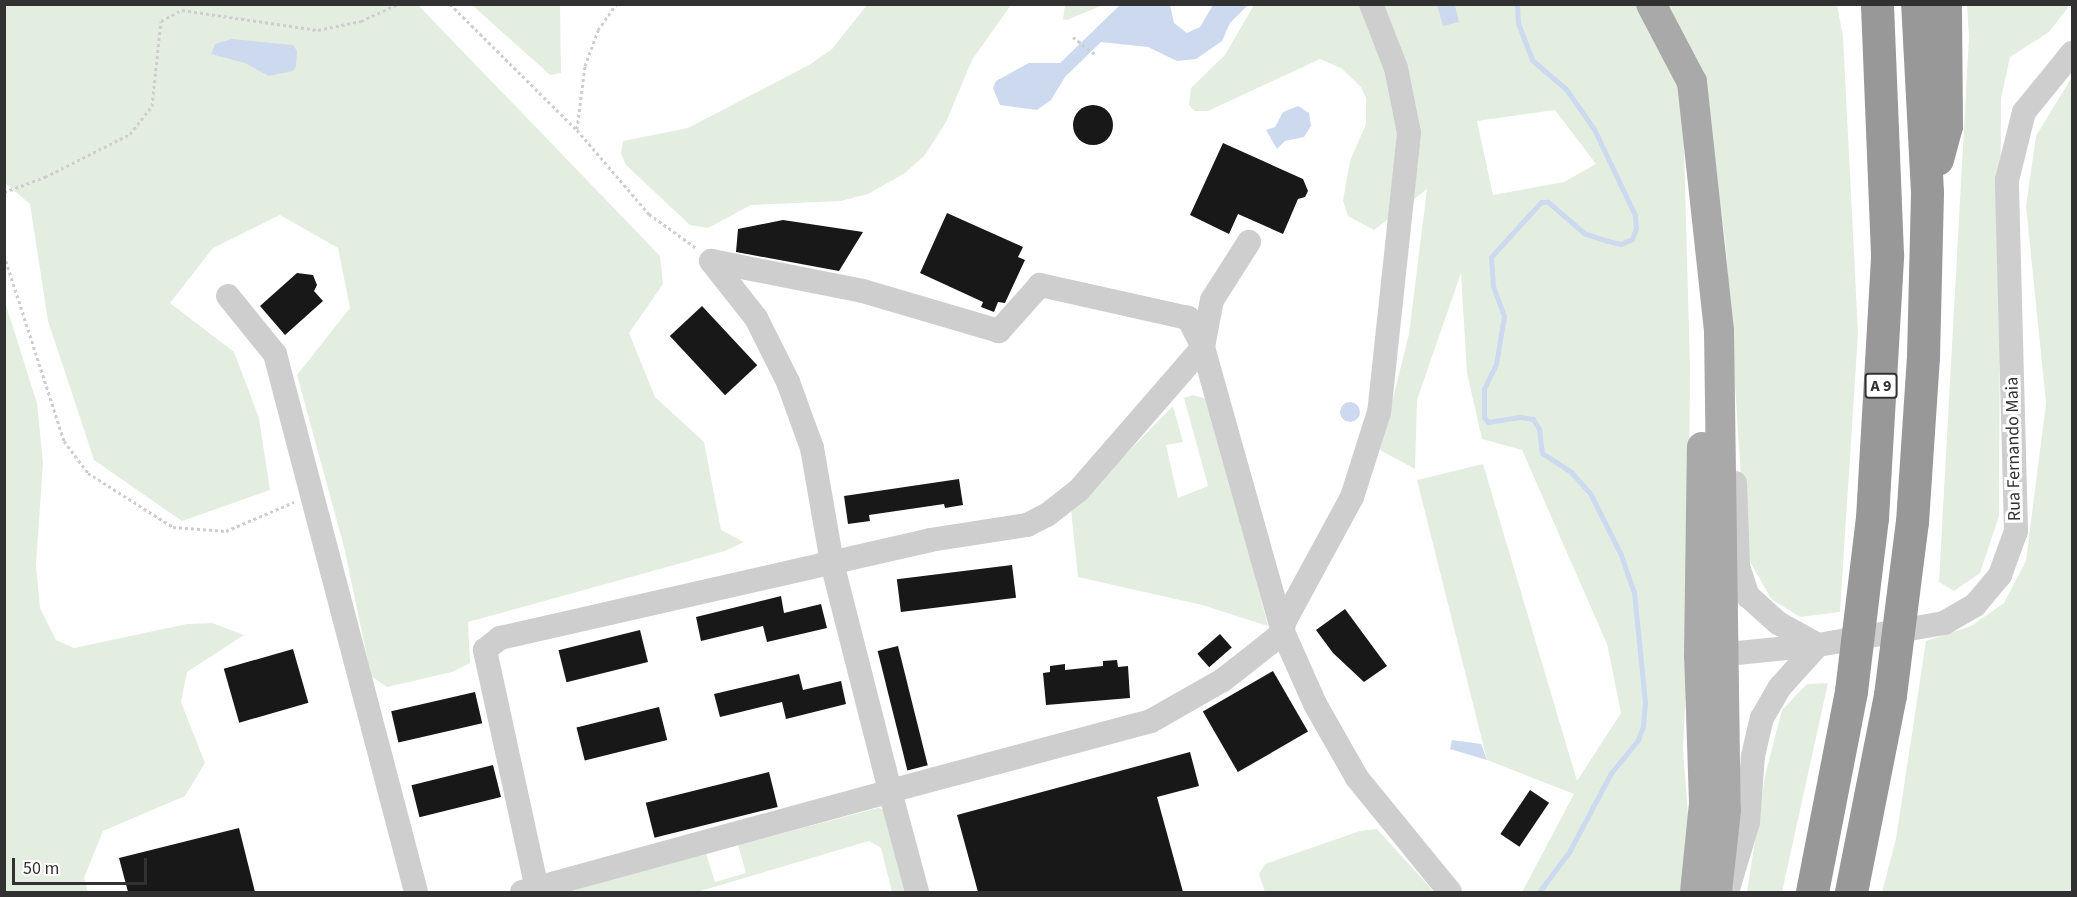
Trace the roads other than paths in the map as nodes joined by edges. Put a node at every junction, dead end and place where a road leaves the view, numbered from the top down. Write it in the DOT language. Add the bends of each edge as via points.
graph roads {
  1 [pos="1371,4"];
  2 [pos="1651,4"];
  3 [pos="1878,4"];
  4 [pos="1917,4"];
  5 [pos="1945,4"];
  6 [pos="2073,53"];
  7 [pos="1927,192"];
  8 [pos="1704,216"];
  9 [pos="1249,242"];
  10 [pos="228,296"];
  11 [pos="1719,331"];
  12 [pos="1203,347"];
  13 [pos="832,563"];
  14 [pos="1283,632"];
  15 [pos="1818,645"];
  16 [pos="1712,656"];
  17 [pos="890,791"];
  18 [pos="529,891"];
  19 [pos="416,892"];
  20 [pos="917,892"];
  21 [pos="1450,892"];
  22 [pos="1695,892"];
  23 [pos="1717,892"];
  24 [pos="1727,892"];
  25 [pos="1812,892"];
  26 [pos="1851,892"];
  1 -- 14 [label="street" via="1396,68 1409,133 1379,412 1352,497 1284,622"];
  2 -- 8 [label="main road" via="1692,82"];
  3 -- 25 [label="highway, A 9" via="1887,254 1872,518 1851,691"];
  4 -- 7 [label="highway, A 9"];
  5 -- 7 [label="highway" via="1946,126"];
  6 -- 15 [label="street, Rua Fernando Maia" via="2024,112 2007,180 2016,531 2000,575 1975,605 1944,623"];
  7 -- 26 [label="highway, A 9" via="1923,357 1912,522 1890,695"];
  8 -- 11 [label="main road"];
  8 -- 16 [label="main road"];
  9 -- 12 [label="street" via="1212,300"];
  10 -- 19 [label="street" via="274,354"];
  11 -- 15 [label="street" via="1732,439 1738,566 1748,596 1778,623"];
  11 -- 16 [label="main road"];
  12 -- 13 [label="street" via="1078,491 1047,515 1027,525 930,540"];
  12 -- 13 [label="street" via="1188,318 1040,285 999,331 862,291 711,261 756,318 788,381 812,448"];
  12 -- 14 [label="street"];
  13 -- 17 [label="street"];
  13 -- 18 [label="street" via="500,638 485,650"];
  14 -- 17 [label="street" via="1223,680 1151,720"];
  14 -- 21 [label="street" via="1315,704 1357,778"];
  15 -- 16 [label="street, Rua Fernando Maia"];
  15 -- 24 [label="street" via="1780,687 1762,718 1753,756 1748,822"];
  16 -- 22 [label="main road"];
  16 -- 23 [label="main road" via="1726,810"];
  17 -- 18 [label="street"];
  17 -- 20 [label="street"];
}
